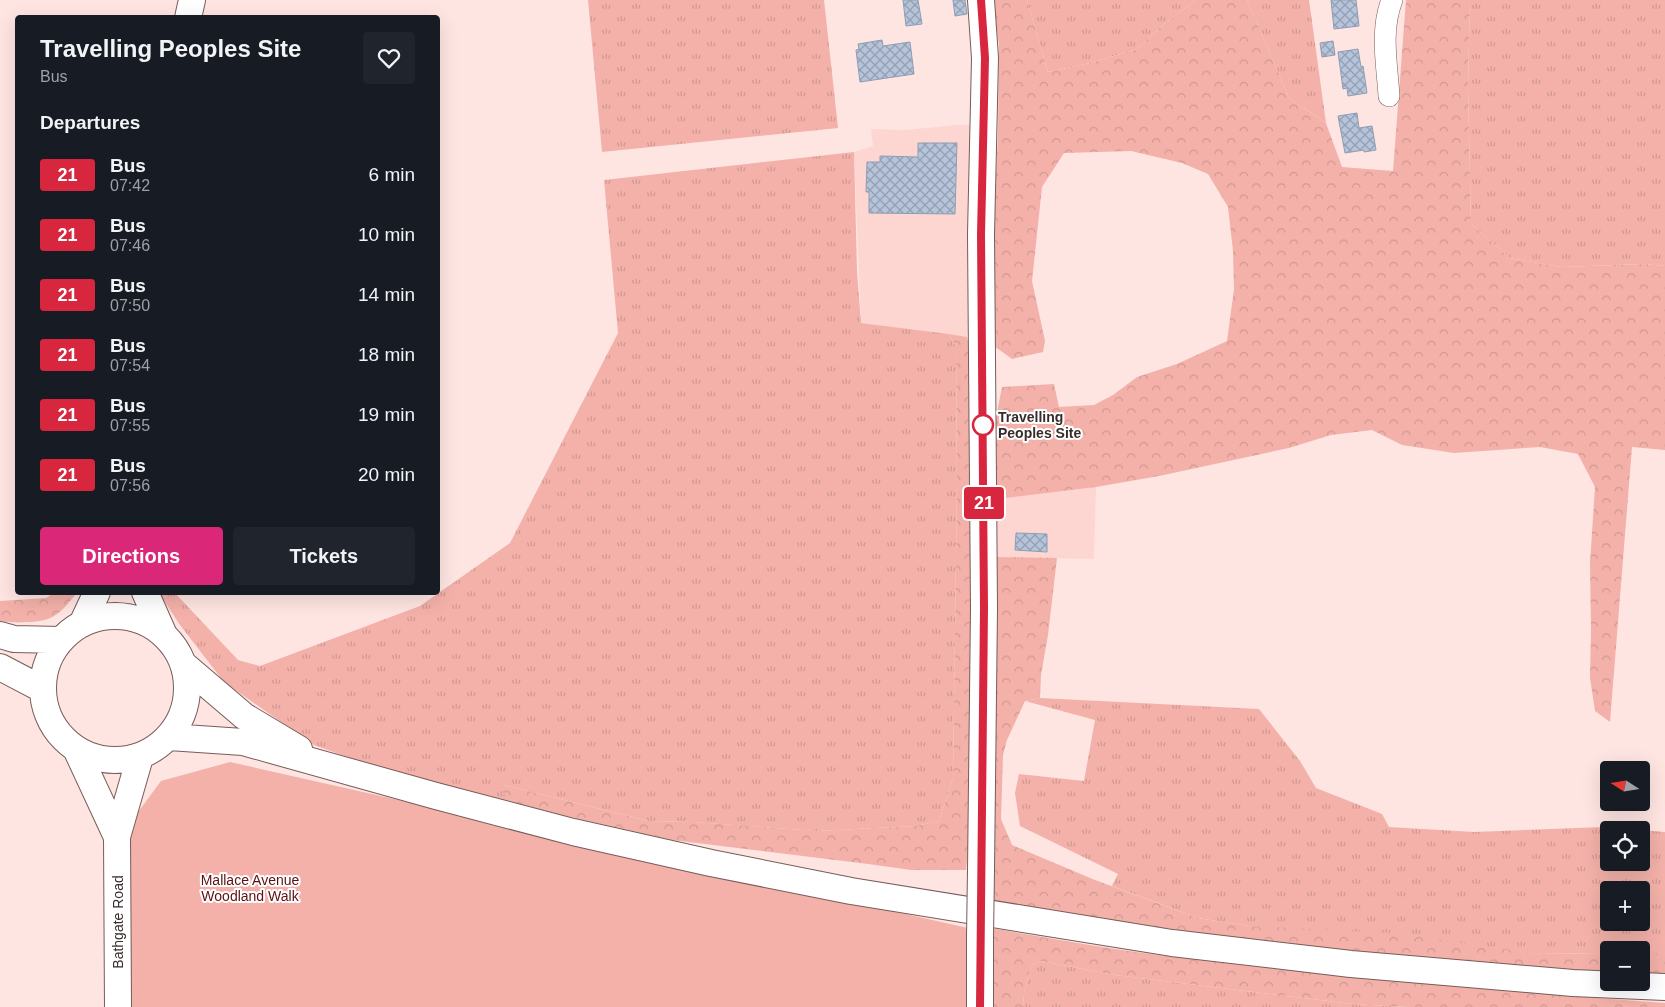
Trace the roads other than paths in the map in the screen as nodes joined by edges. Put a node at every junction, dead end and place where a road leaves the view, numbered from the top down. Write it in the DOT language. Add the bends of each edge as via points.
graph roads {
  1 [pos="192,0"];
  2 [pos="980,0"];
  3 [pos="1392,0"];
  4 [pos="189,15"];
  5 [pos="1389,96"];
  6 [pos="96,595"];
  7 [pos="146,595"];
  8 [pos="82,624"];
  9 [pos="0,635"];
  10 [pos="164,635"];
  11 [pos="61,640"];
  12 [pos="183,664"];
  13 [pos="0,667"];
  14 [pos="42,689"];
  15 [pos="169,737"];
  16 [pos="77,751"];
  17 [pos="140,757"];
  18 [pos="330,767"];
  19 [pos="117,837"];
  20 [pos="1665,987"];
  21 [pos="118,1007"];
  22 [pos="980,1007"];
  1 -- 4 [label="main road"];
  2 -- 22 [label="main road, bridge" via="985,58 981,234 984,589"];
  3 -- 5 [label="street" via="1384,31"];
  6 -- 8 [label="main road"];
  7 -- 10 [label="main road"];
  8 -- 10 [label="main road" via="106,616 127,617"];
  8 -- 11 [label="main road"];
  9 -- 11 [label="main road" via="14,640"];
  10 -- 12 [label="main road"];
  11 -- 14 [label="main road" via="47,664"];
  12 -- 15 [label="main road" via="186,704"];
  12 -- 18 [label="main road" via="244,716"];
  13 -- 14 [label="main road"];
  14 -- 16 [label="main road" via="49,718 62,738"];
  15 -- 17 [label="main road"];
  15 -- 18 [label="main road" via="243,742"];
  16 -- 17 [label="main road" via="115,761"];
  16 -- 19 [label="main road, Bathgate Road"];
  17 -- 19 [label="main road, Bathgate Road"];
  18 -- 20 [label="main road" via="573,832 711,863 880,895 1172,943 1350,964 1573,983"];
  19 -- 21 [label="main road, Bathgate Road"];
}
